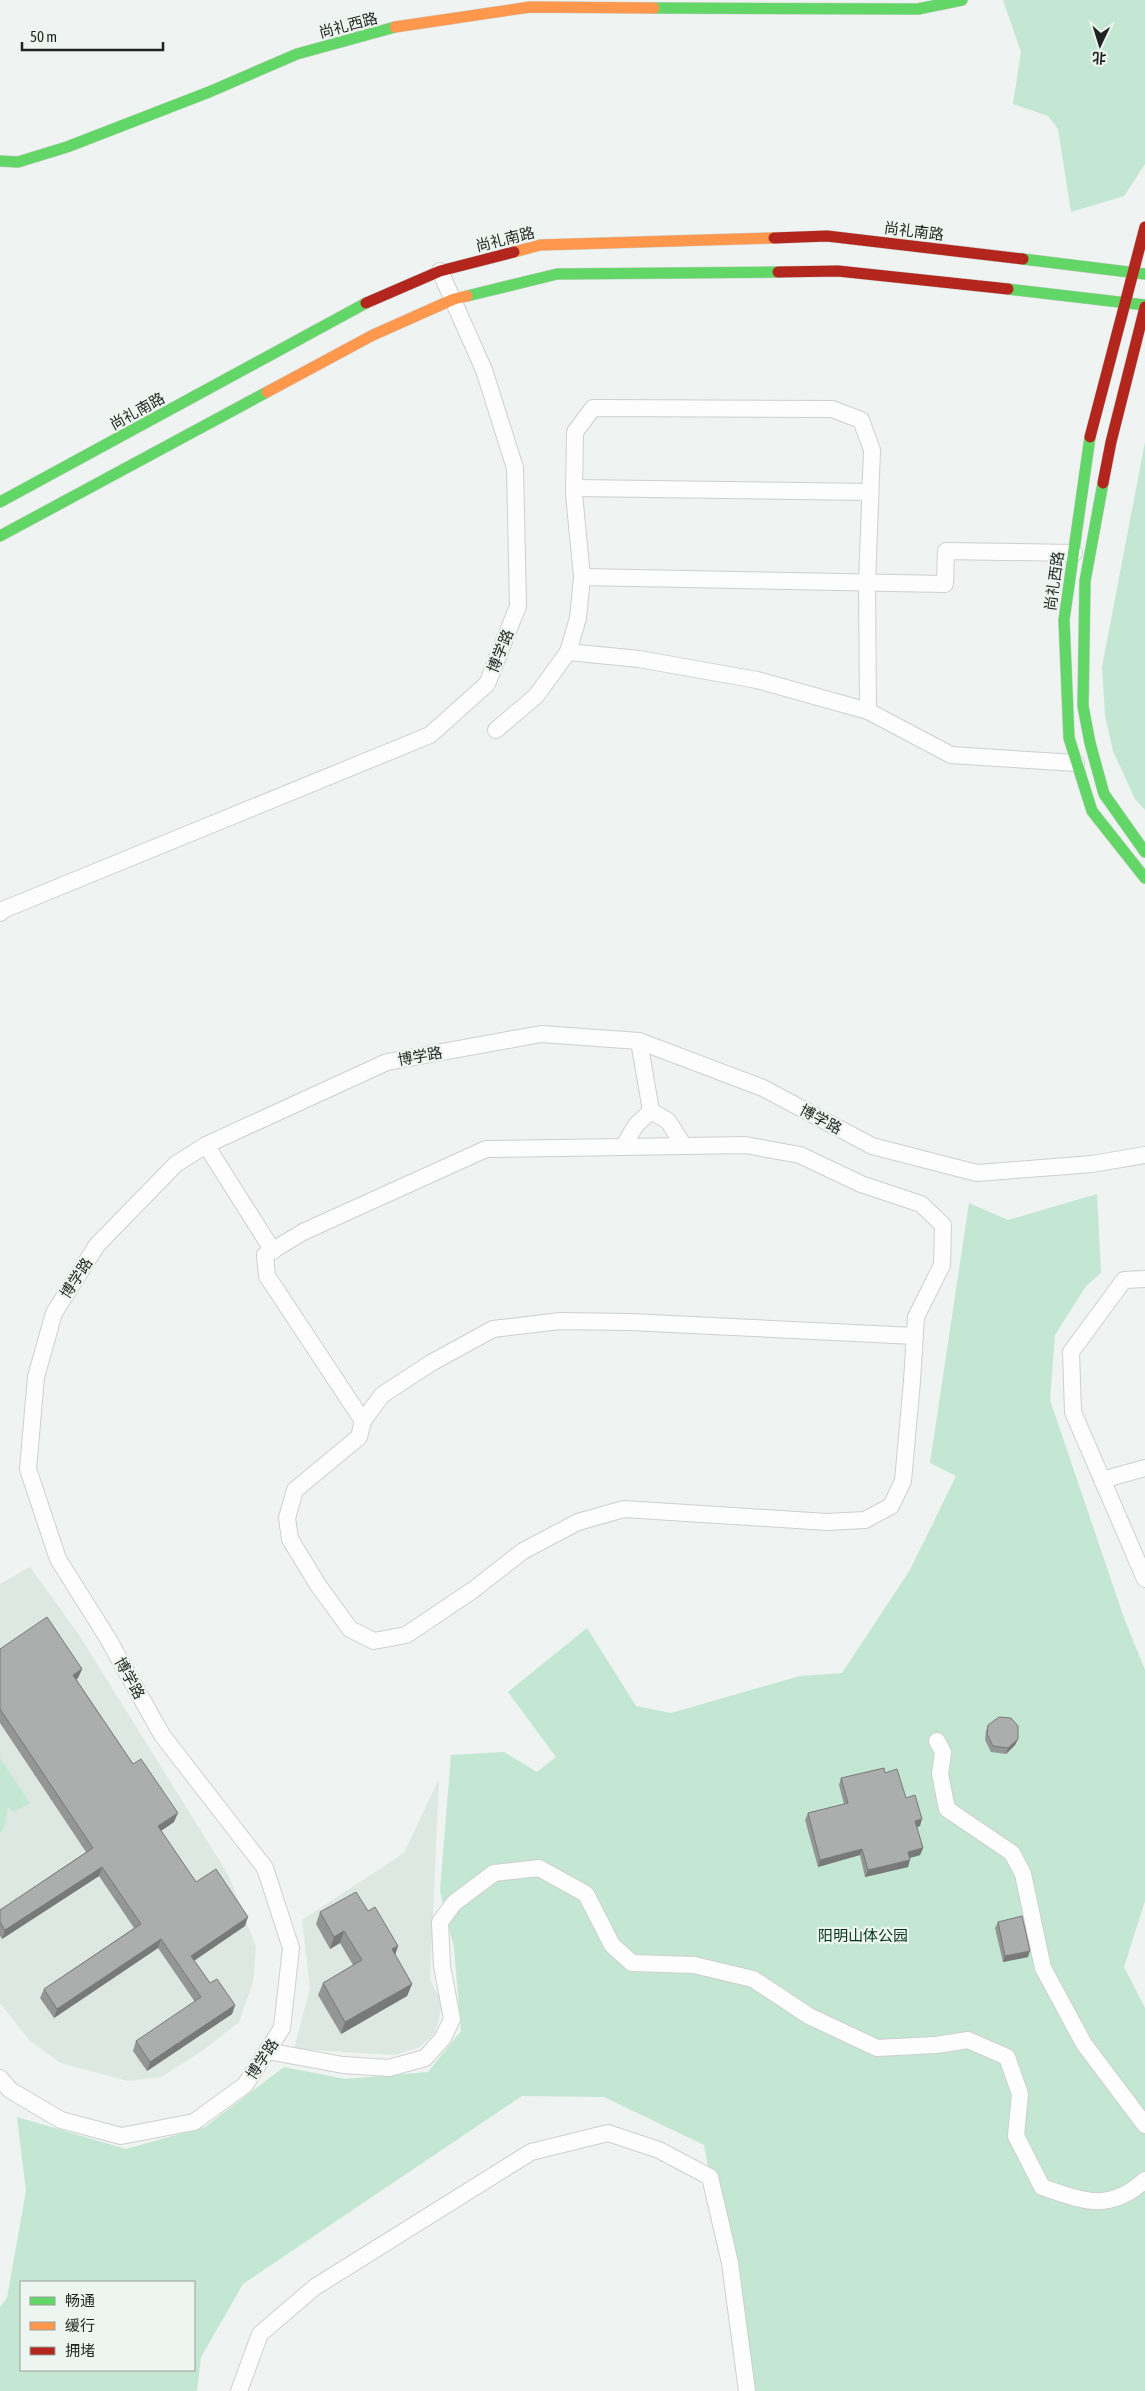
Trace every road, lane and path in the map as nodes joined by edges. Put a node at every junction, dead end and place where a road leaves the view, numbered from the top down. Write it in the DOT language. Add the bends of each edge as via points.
graph roads {
  1 [pos="962,0"];
  2 [pos="0,161"];
  3 [pos="1145,227"];
  4 [pos="440,271"];
  5 [pos="1140,273"];
  6 [pos="454,299"];
  7 [pos="1143,300"];
  8 [pos="1127,302"];
  9 [pos="575,488"];
  10 [pos="870,492"];
  11 [pos="0,502"];
  12 [pos="0,536"];
  13 [pos="1074,554"];
  14 [pos="582,577"];
  15 [pos="867,583"];
  16 [pos="568,652"];
  17 [pos="868,711"];
  18 [pos="496,730"];
  19 [pos="1076,763"];
  20 [pos="1145,852"];
  21 [pos="1145,878"];
  22 [pos="0,913"];
  23 [pos="638,1041"];
  24 [pos="650,1111"];
  25 [pos="206,1145"];
  26 [pos="684,1146"];
  27 [pos="623,1148"];
  28 [pos="1145,1155"];
  29 [pos="1111,1161"];
  30 [pos="1145,1165"];
  31 [pos="273,1251"];
  32 [pos="1145,1279"];
  33 [pos="915,1336"];
  34 [pos="363,1421"];
  35 [pos="1145,1468"];
  36 [pos="1102,1480"];
  37 [pos="1145,1580"];
  38 [pos="937,1740"];
  39 [pos="267,2052"];
  40 [pos="0,2078"];
  41 [pos="1145,2125"];
  42 [pos="1145,2180"];
  43 [pos="239,2391"];
  44 [pos="747,2391"];
  1 -- 2 [label="main road, 尚礼西路" via="918,9 530,7 408,24 297,54 68,148 18,162"];
  3 -- 5 [label="main road, 尚礼西路"];
  4 -- 5 [label="main road, 尚礼南路" via="540,245 827,236"];
  4 -- 6 [label="street, 博学路"];
  4 -- 11 [label="main road, 尚礼南路" via="353,308"];
  5 -- 7 [label="main road"];
  5 -- 8 [label="main road, 尚礼西路"];
  6 -- 8 [label="main road" via="557,274 838,271"];
  6 -- 12 [label="main road" via="374,335"];
  6 -- 22 [label="street, 博学路" via="484,370 515,468 518,606 487,684 430,735"];
  7 -- 8 [label="main road"];
  7 -- 20 [label="main road, 尚礼西路" via="1111,442 1085,582 1083,706 1104,794"];
  8 -- 13 [label="main road, 尚礼西路" via="1090,439"];
  9 -- 10 [label="street"];
  9 -- 10 [label="street" via="575,432 593,408 832,409 861,420 872,450"];
  9 -- 14 [label="street"];
  10 -- 15 [label="street"];
  13 -- 15 [label="street" via="946,551 945,584"];
  13 -- 19 [label="main road, 尚礼西路" via="1064,620 1068,738"];
  14 -- 15 [label="street"];
  14 -- 16 [label="street" via="578,618"];
  15 -- 17 [label="street"];
  16 -- 17 [label="street" via="757,680"];
  16 -- 18 [label="street" via="536,696"];
  17 -- 19 [label="street" via="951,755"];
  19 -- 21 [label="main road, 尚礼西路" via="1092,812"];
  23 -- 24 [label="street"];
  23 -- 25 [label="street, 博学路" via="541,1034 387,1062"];
  23 -- 29 [label="street, 博学路" via="763,1088 872,1146 976,1173"];
  24 -- 26 [label="street" via="668,1122"];
  24 -- 27 [label="street" via="636,1125"];
  25 -- 31 [label="street"];
  25 -- 39 [label="street, 博学路" via="176,1164 97,1246 54,1312 36,1377 28,1469 58,1559 107,1636 162,1735 265,1868 290,1948 282,2028"];
  26 -- 27 [label="street"];
  26 -- 33 [label="street" via="745,1145 800,1154 861,1184 921,1204 943,1226 942,1265 916,1318"];
  27 -- 31 [label="street" via="486,1149 304,1232"];
  28 -- 29 [label="street, 博学路"];
  29 -- 30 [label="street"];
  31 -- 34 [label="street" via="265,1255 268,1276"];
  32 -- 36 [label="street" via="1124,1280 1071,1352 1073,1412"];
  33 -- 34 [label="street" via="630,1322 560,1321 493,1328 382,1395"];
  33 -- 34 [label="street" via="903,1481 891,1506 865,1520 827,1522 624,1509 578,1522 523,1551 473,1590 406,1635 374,1641 350,1629 318,1585 290,1539 287,1518 295,1490 359,1437"];
  35 -- 36 [label="street"];
  36 -- 37 [label="street"];
  38 -- 41 [label="street" via="943,1752 940,1774 947,1809 1012,1853 1023,1874 1043,1968 1084,2044"];
  39 -- 40 [label="street, 博学路" via="245,2085 194,2122 120,2136 61,2120 10,2090"];
  39 -- 42 [label="street" via="343,2065 389,2068 425,2058 443,2038 452,2019 442,1966 440,1922 454,1904 494,1872 539,1868 586,1894 612,1945 632,1963 694,1965 753,1980 809,2016 877,2048 968,2040 1007,2057 1020,2094 1016,2136 1042,2187 1082,2201 1116,2200"];
  43 -- 44 [label="street" via="260,2334 315,2288 531,2152 608,2133 658,2150 710,2177 730,2263"];
}
